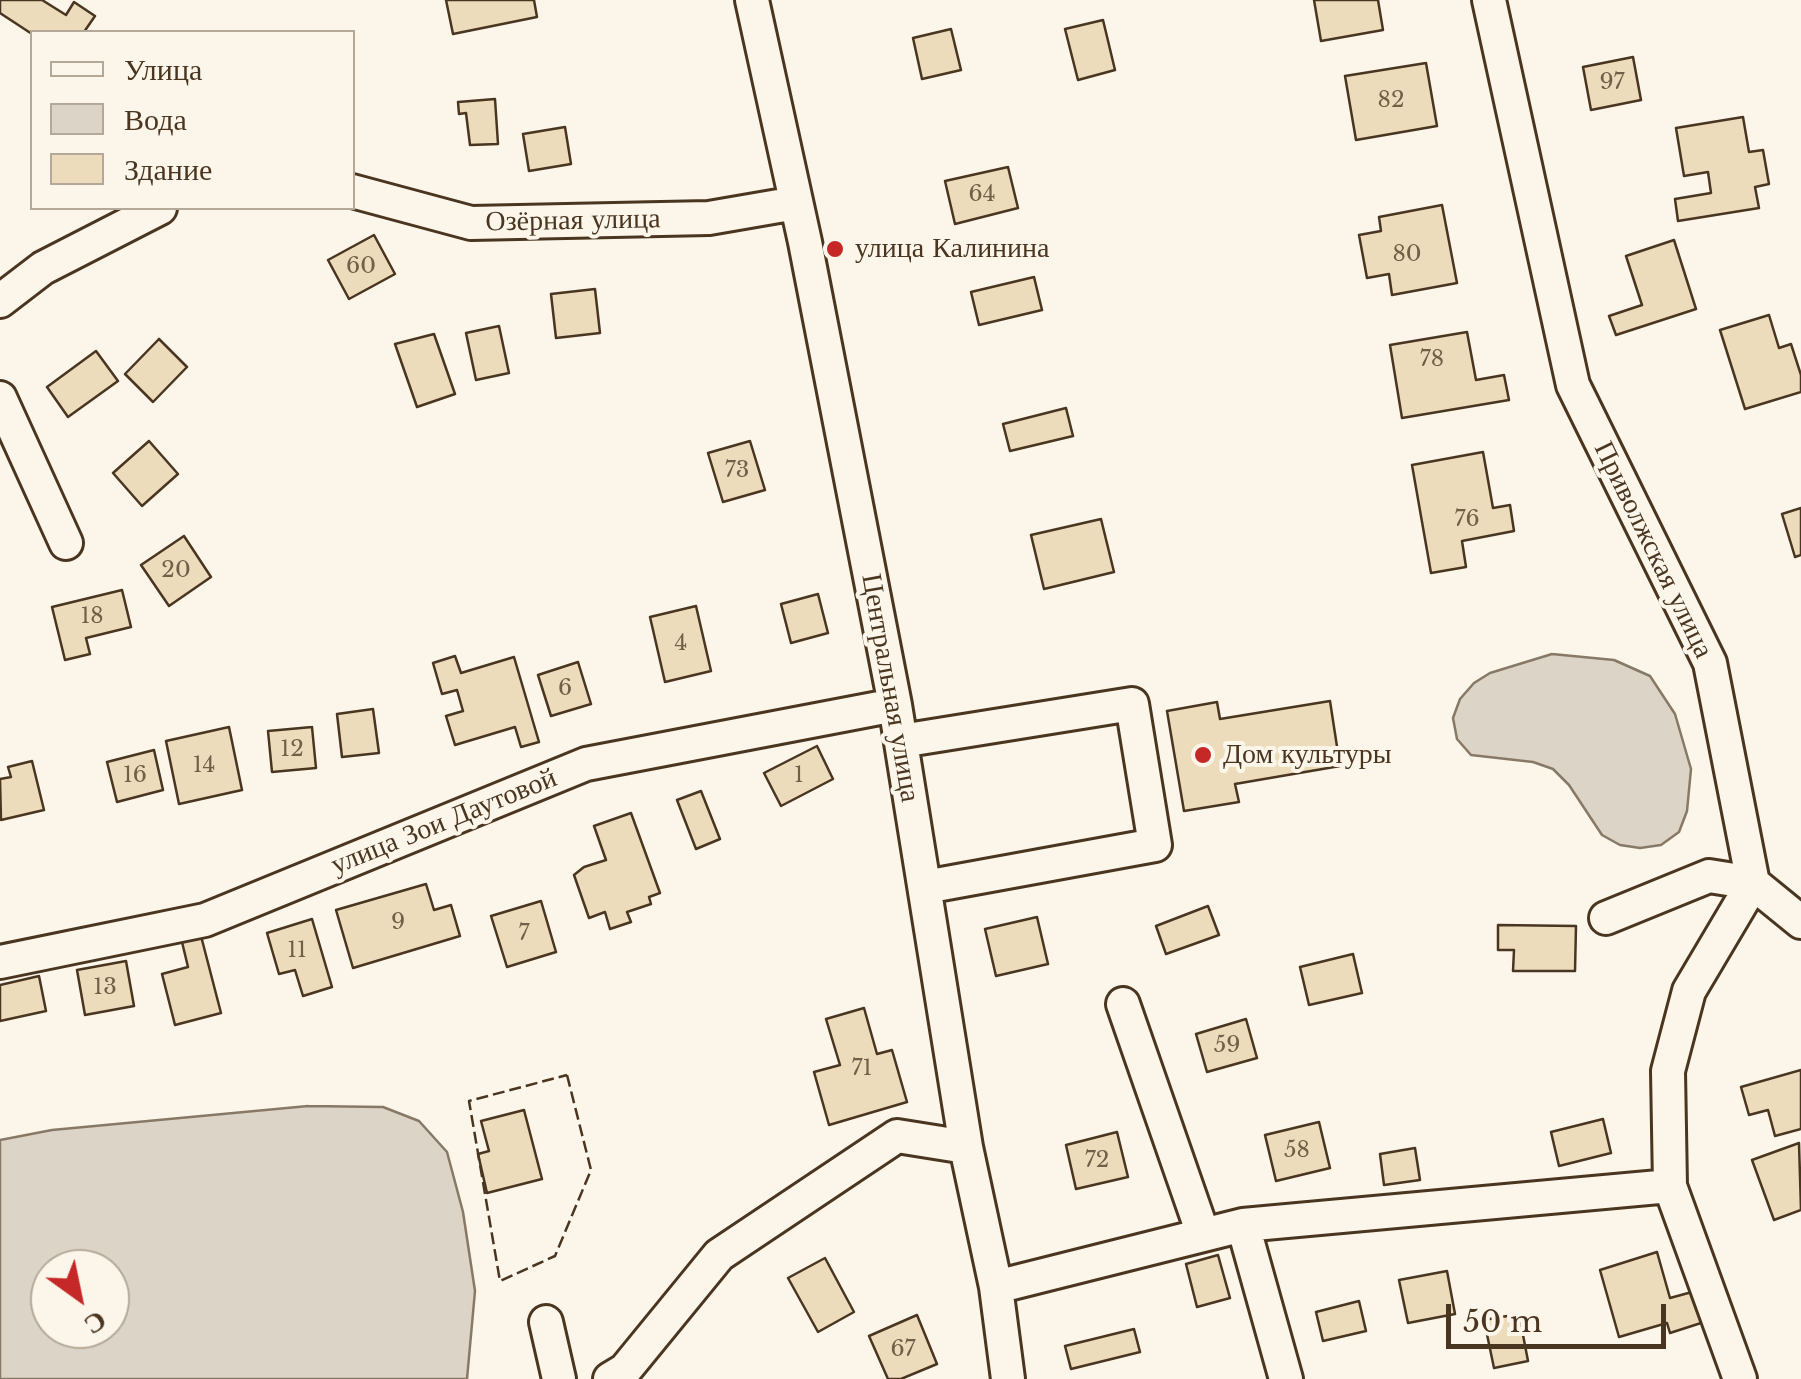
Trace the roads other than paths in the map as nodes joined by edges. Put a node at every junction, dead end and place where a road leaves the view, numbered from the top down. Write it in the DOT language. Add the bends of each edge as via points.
graph roads {
  1 [pos="752,0"];
  2 [pos="1489,0"];
  3 [pos="355,192"];
  4 [pos="796,203"];
  5 [pos="156,210"];
  6 [pos="0,301"];
  7 [pos="0,398"];
  8 [pos="66,543"];
  9 [pos="895,705"];
  10 [pos="901,740"];
  11 [pos="1752,883"];
  12 [pos="925,888"];
  13 [pos="1606,918"];
  14 [pos="1801,922"];
  15 [pos="0,962"];
  16 [pos="1124,1004"];
  17 [pos="966,1147"];
  18 [pos="1670,1186"];
  19 [pos="1242,1225"];
  20 [pos="1203,1234"];
  21 [pos="996,1287"];
  22 [pos="546,1322"];
  23 [pos="560,1379"];
  24 [pos="610,1379"];
  25 [pos="1008,1379"];
  26 [pos="1286,1379"];
  27 [pos="1740,1379"];
  1 -- 4 [label="street, Центральная улица"];
  2 -- 11 [label="street, Приволжская улица" via="1572,385 1710,662"];
  3 -- 4 [label="street, Озёрная улица" via="471,224 709,218"];
  4 -- 9 [label="street, Центральная улица"];
  5 -- 6 [label="street" via="44,268"];
  7 -- 8 [label="street"];
  9 -- 10 [label="street, Центральная улица"];
  9 -- 15 [label="street, улица Зои Даутовой" via="586,764 205,920"];
  10 -- 12 [label="street, Центральная улица"];
  10 -- 12 [label="street" via="1132,704 1135,721 1155,845"];
  11 -- 13 [label="street" via="1708,876"];
  11 -- 14 [label="street"];
  11 -- 18 [label="street" via="1689,991 1668,1072"];
  12 -- 17 [label="street, Центральная улица"];
  16 -- 20 [label="street"];
  17 -- 21 [label="street, Центральная улица"];
  17 -- 24 [label="street" via="897,1136 719,1255 625,1370"];
  18 -- 19 [label="street"];
  18 -- 27 [label="street"];
  19 -- 20 [label="street"];
  19 -- 26 [label="street"];
  20 -- 21 [label="street"];
  21 -- 25 [label="street, Центральная улица"];
  22 -- 23 [label="street"];
}
